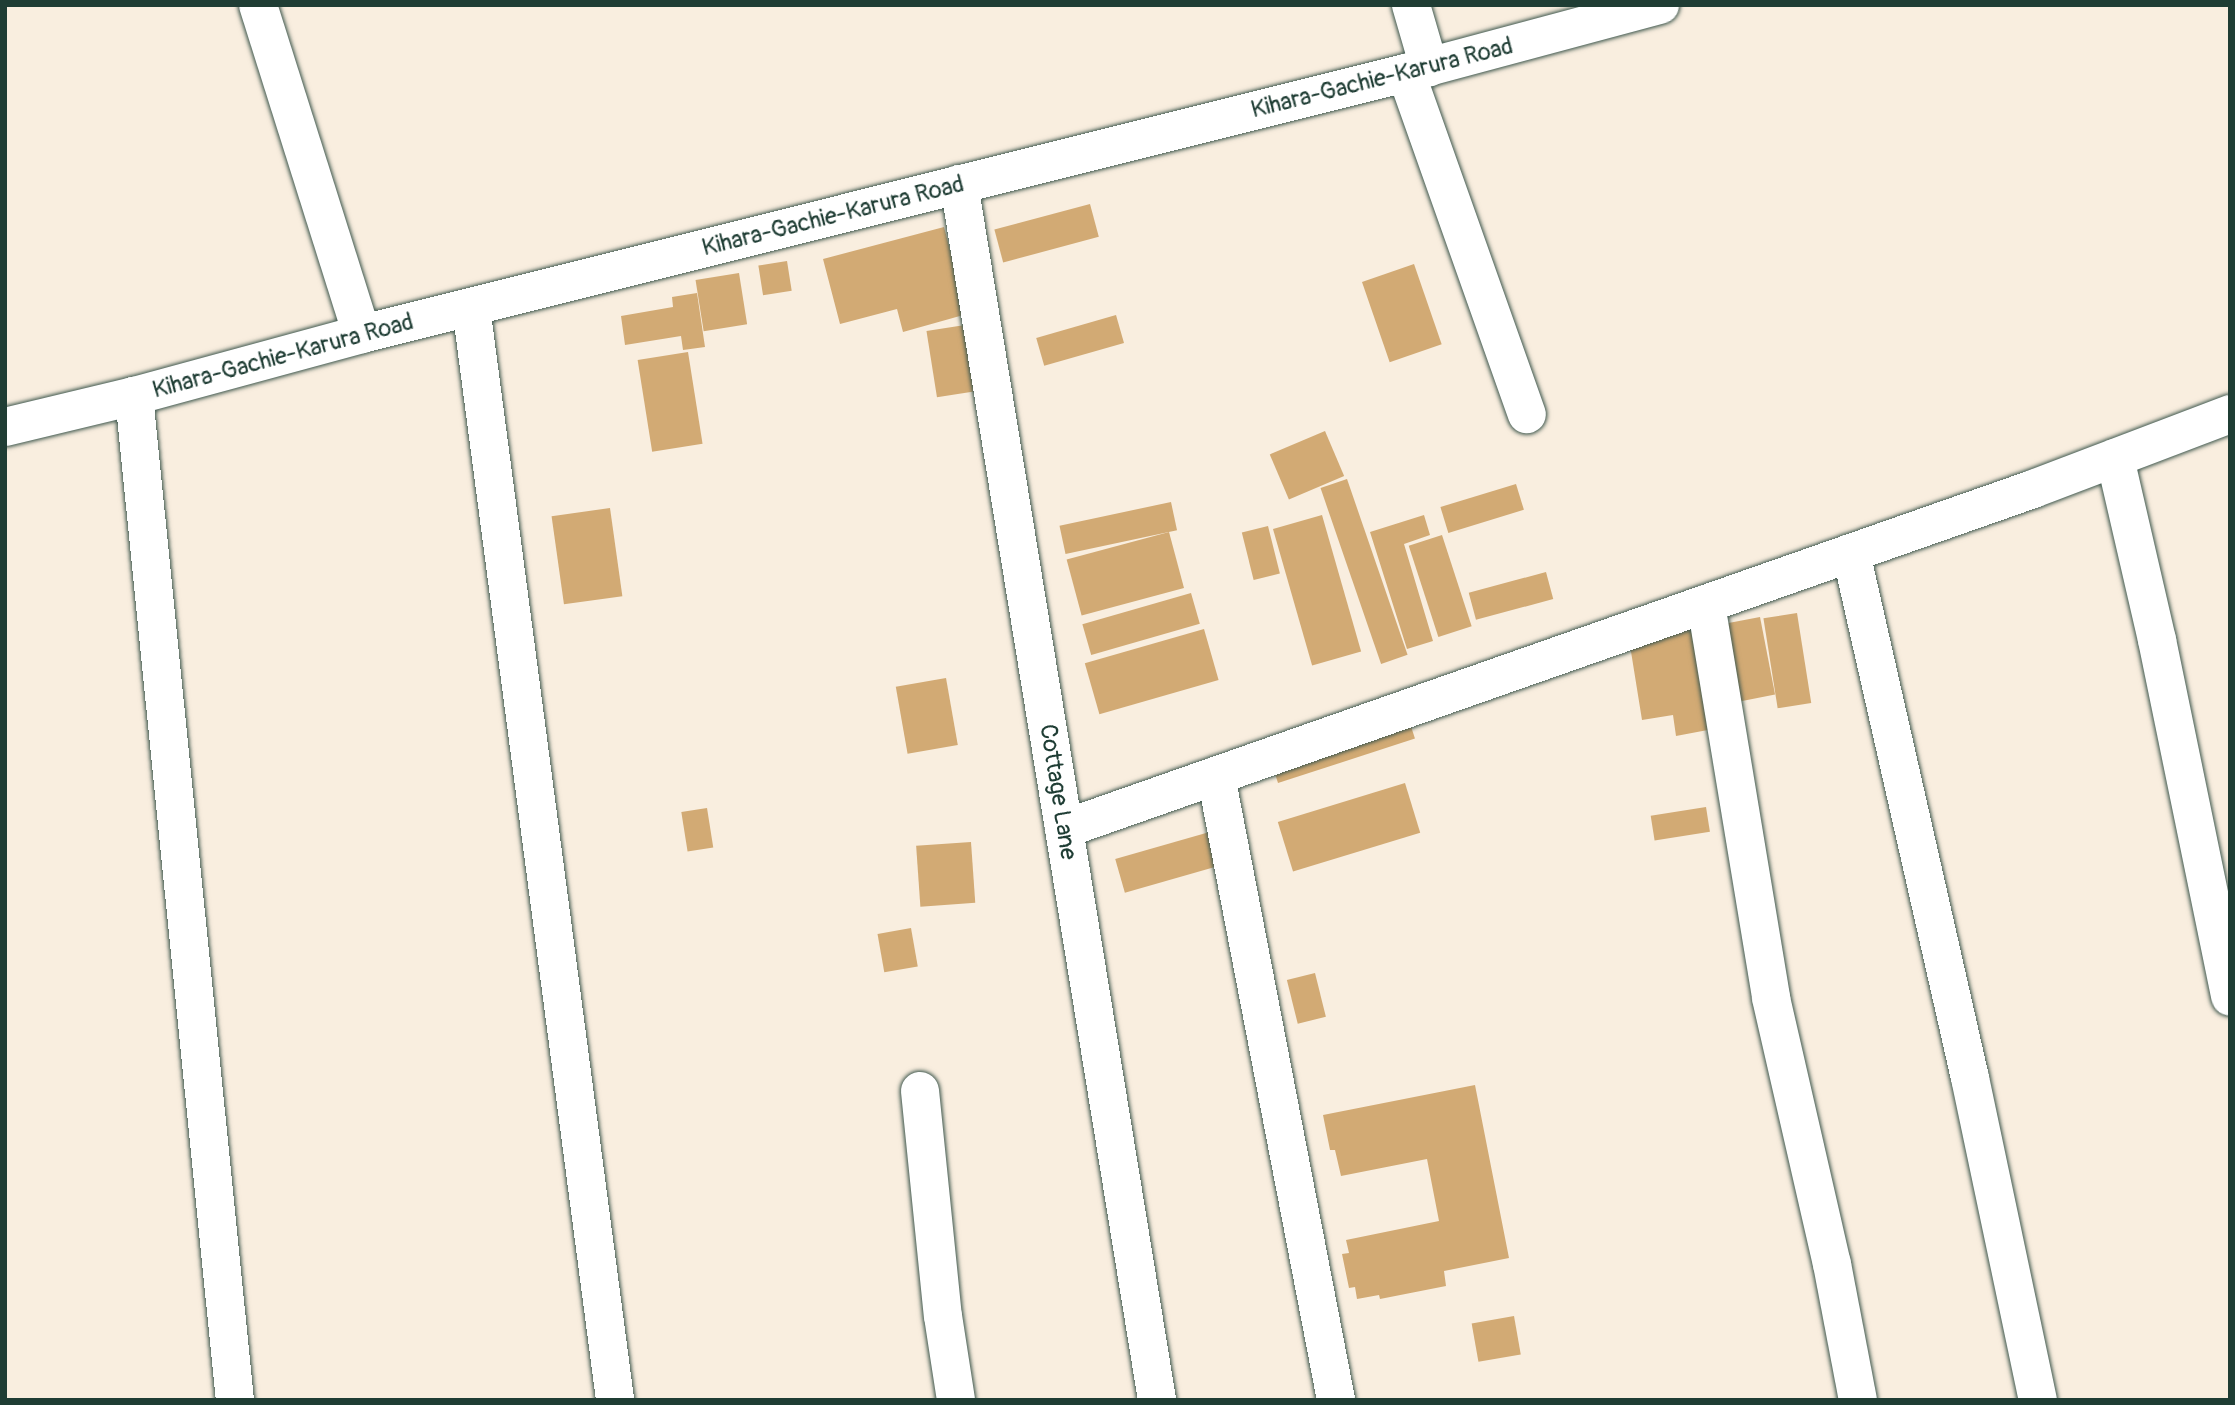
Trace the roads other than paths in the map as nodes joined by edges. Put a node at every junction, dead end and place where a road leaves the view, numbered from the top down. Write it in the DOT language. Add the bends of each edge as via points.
graph roads {
  1 [pos="258,5"];
  2 [pos="1411,5"];
  3 [pos="1660,5"];
  4 [pos="1417,70"];
  5 [pos="959,184"];
  6 [pos="471,307"];
  7 [pos="362,334"];
  8 [pos="134,396"];
  9 [pos="1527,414"];
  10 [pos="2230,414"];
  11 [pos="5,427"];
  12 [pos="2115,458"];
  13 [pos="1851,553"];
  14 [pos="1706,604"];
  15 [pos="1216,776"];
  16 [pos="1065,829"];
  17 [pos="2230,997"];
  18 [pos="920,1091"];
  19 [pos="235,1400"];
  20 [pos="615,1400"];
  21 [pos="956,1400"];
  22 [pos="1157,1400"];
  23 [pos="1336,1400"];
  24 [pos="1858,1400"];
  25 [pos="2038,1400"];
  1 -- 7 [label="street"];
  2 -- 4 [label="street"];
  3 -- 4 [label="street, Kihara-Gachie-Karura Road"];
  4 -- 5 [label="street, Kihara-Gachie-Karura Road"];
  4 -- 9 [label="street"];
  5 -- 6 [label="street, Kihara-Gachie-Karura Road"];
  5 -- 16 [label="street, Cottage Lane"];
  6 -- 7 [label="street, Kihara-Gachie-Karura Road"];
  6 -- 20 [label="street"];
  7 -- 8 [label="street, Kihara-Gachie-Karura Road"];
  8 -- 11 [label="street, Kihara-Gachie-Karura Road"];
  8 -- 19 [label="street"];
  10 -- 12 [label="street"];
  12 -- 13 [label="street"];
  12 -- 17 [label="street"];
  13 -- 14 [label="street"];
  13 -- 25 [label="street"];
  14 -- 15 [label="street"];
  14 -- 24 [label="street" via="1771,998"];
  15 -- 16 [label="street"];
  15 -- 23 [label="street"];
  16 -- 22 [label="street, Cottage Lane"];
  18 -- 21 [label="street"];
}
